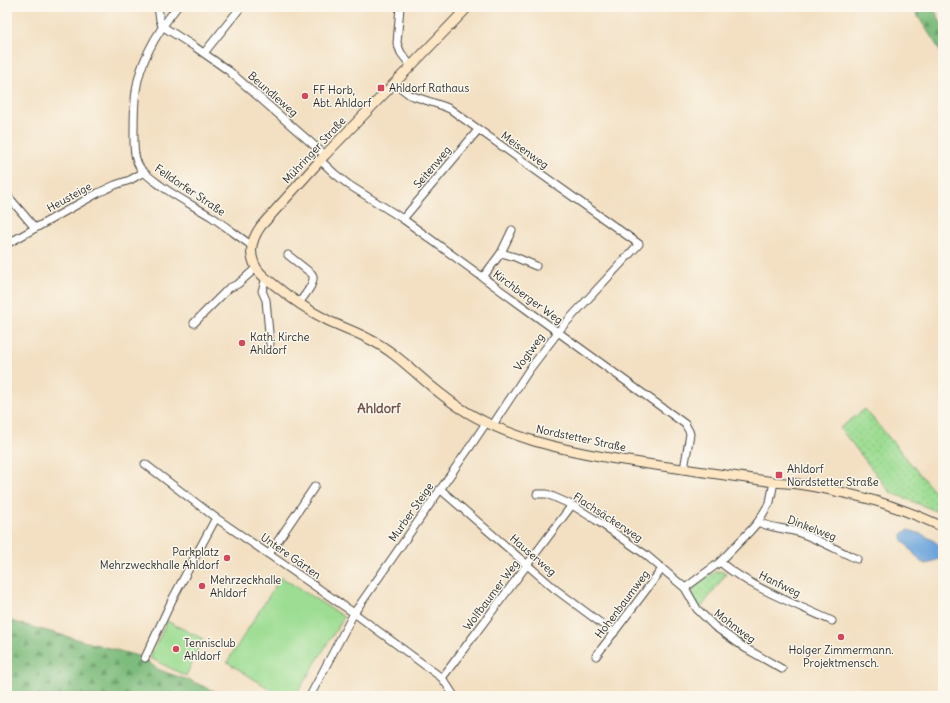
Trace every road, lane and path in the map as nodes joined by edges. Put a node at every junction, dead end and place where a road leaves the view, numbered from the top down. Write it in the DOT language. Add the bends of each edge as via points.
graph roads {
  1 [pos="158,7"];
  2 [pos="177,7"];
  3 [pos="242,7"];
  4 [pos="400,7"];
  5 [pos="468,7"];
  6 [pos="162,26"];
  7 [pos="204,53"];
  8 [pos="411,66"];
  9 [pos="394,83"];
  10 [pos="478,130"];
  11 [pos="323,157"];
  12 [pos="144,172"];
  13 [pos="7,195"];
  14 [pos="403,218"];
  15 [pos="35,228"];
  16 [pos="512,230"];
  17 [pos="7,244"];
  18 [pos="639,244"];
  19 [pos="252,245"];
  20 [pos="501,253"];
  21 [pos="288,255"];
  22 [pos="536,266"];
  23 [pos="256,268"];
  24 [pos="483,277"];
  25 [pos="266,278"];
  26 [pos="299,303"];
  27 [pos="194,323"];
  28 [pos="557,332"];
  29 [pos="270,344"];
  30 [pos="489,424"];
  31 [pos="145,464"];
  32 [pos="684,469"];
  33 [pos="774,482"];
  34 [pos="315,486"];
  35 [pos="440,489"];
  36 [pos="537,494"];
  37 [pos="572,505"];
  38 [pos="216,518"];
  39 [pos="758,522"];
  40 [pos="943,527"];
  41 [pos="269,554"];
  42 [pos="857,559"];
  43 [pos="720,562"];
  44 [pos="527,565"];
  45 [pos="662,569"];
  46 [pos="685,588"];
  47 [pos="354,613"];
  48 [pos="832,621"];
  49 [pos="614,633"];
  50 [pos="596,656"];
  51 [pos="145,658"];
  52 [pos="782,669"];
  53 [pos="442,678"];
  54 [pos="310,696"];
  55 [pos="454,696"];
  1 -- 6 [label="street"];
  2 -- 6 [label="street, Felldorfer Straße"];
  3 -- 7 [label="street"];
  4 -- 8 [label="street" via="397,43"];
  5 -- 8 [label="street, Mühringer Straße"];
  6 -- 7 [label="street, Beundleweg"];
  6 -- 12 [label="street, Felldorfer Straße" via="140,72 136,92 135,156"];
  7 -- 11 [label="street, Beundleweg" via="229,71"];
  8 -- 9 [label="street, Mühringer Straße"];
  9 -- 10 [label="street, Meisenweg" via="410,94 450,109"];
  9 -- 11 [label="street, Mühringer Straße"];
  10 -- 14 [label="street, Seitenweg"];
  10 -- 18 [label="street, Meisenweg"];
  11 -- 14 [label="street, Kirchberger Weg" via="335,174"];
  11 -- 19 [label="street, Mühringer Straße" via="261,226"];
  12 -- 15 [label="street, Heusteige" via="102,191"];
  12 -- 19 [label="street, Felldorfer Straße"];
  13 -- 15 [label="street"];
  14 -- 24 [label="street, Kirchberger Weg"];
  15 -- 17 [label="street, Heusteige"];
  16 -- 20 [label="street"];
  18 -- 28 [label="street, Vogtweg"];
  19 -- 23 [label="street" via="251,254"];
  20 -- 22 [label="street"];
  20 -- 24 [label="street"];
  21 -- 26 [label="street" via="314,276 313,282"];
  23 -- 25 [label="street, Nordstetter Straße"];
  23 -- 27 [label="street" via="238,284 228,288"];
  24 -- 28 [label="street, Kirchberger Weg"];
  25 -- 26 [label="street, Nordstetter Straße"];
  25 -- 29 [label="street" via="262,291 266,300"];
  26 -- 30 [label="street, Nordstetter Straße" via="327,320 383,347 452,403"];
  28 -- 30 [label="street, Vogtweg"];
  28 -- 32 [label="street, Kirchberger Weg" via="685,424 690,434"];
  30 -- 32 [label="street, Nordstetter Straße" via="566,449"];
  30 -- 35 [label="street, Murber Steige"];
  31 -- 38 [label="street, Untere Gärten"];
  32 -- 33 [label="street, Nordstetter Straße"];
  33 -- 39 [label="street" via="770,502"];
  33 -- 40 [label="street, Nordstetter Straße" via="817,487 870,499"];
  34 -- 41 [label="street"];
  35 -- 44 [label="street, Hauserweg"];
  35 -- 47 [label="street, Murber Steige"];
  36 -- 37 [label="street, Flachsäckerweg" via="547,494"];
  37 -- 44 [label="street, Wolfbaumer Weg"];
  37 -- 45 [label="street, Flachsäckerweg" via="646,555"];
  38 -- 41 [label="street, Untere Gärten"];
  38 -- 51 [label="street" via="172,600"];
  39 -- 42 [label="street, Dinkelweg" via="804,535"];
  39 -- 43 [label="street"];
  41 -- 47 [label="street, Untere Gärten"];
  43 -- 46 [label="street"];
  43 -- 48 [label="street, Hanfweg" via="756,585"];
  44 -- 49 [label="street, Hauserweg"];
  44 -- 53 [label="street, Wolfbaumer Weg"];
  45 -- 46 [label="street, Hohenbaumweg"];
  45 -- 49 [label="street, Hohenbaumweg"];
  46 -- 52 [label="street, Mohnweg" via="697,609 714,626 745,648"];
  47 -- 53 [label="street"];
  47 -- 54 [label="street, Murber Steige"];
  49 -- 50 [label="street, Hohenbaumweg"];
  53 -- 55 [label="street"];
}
